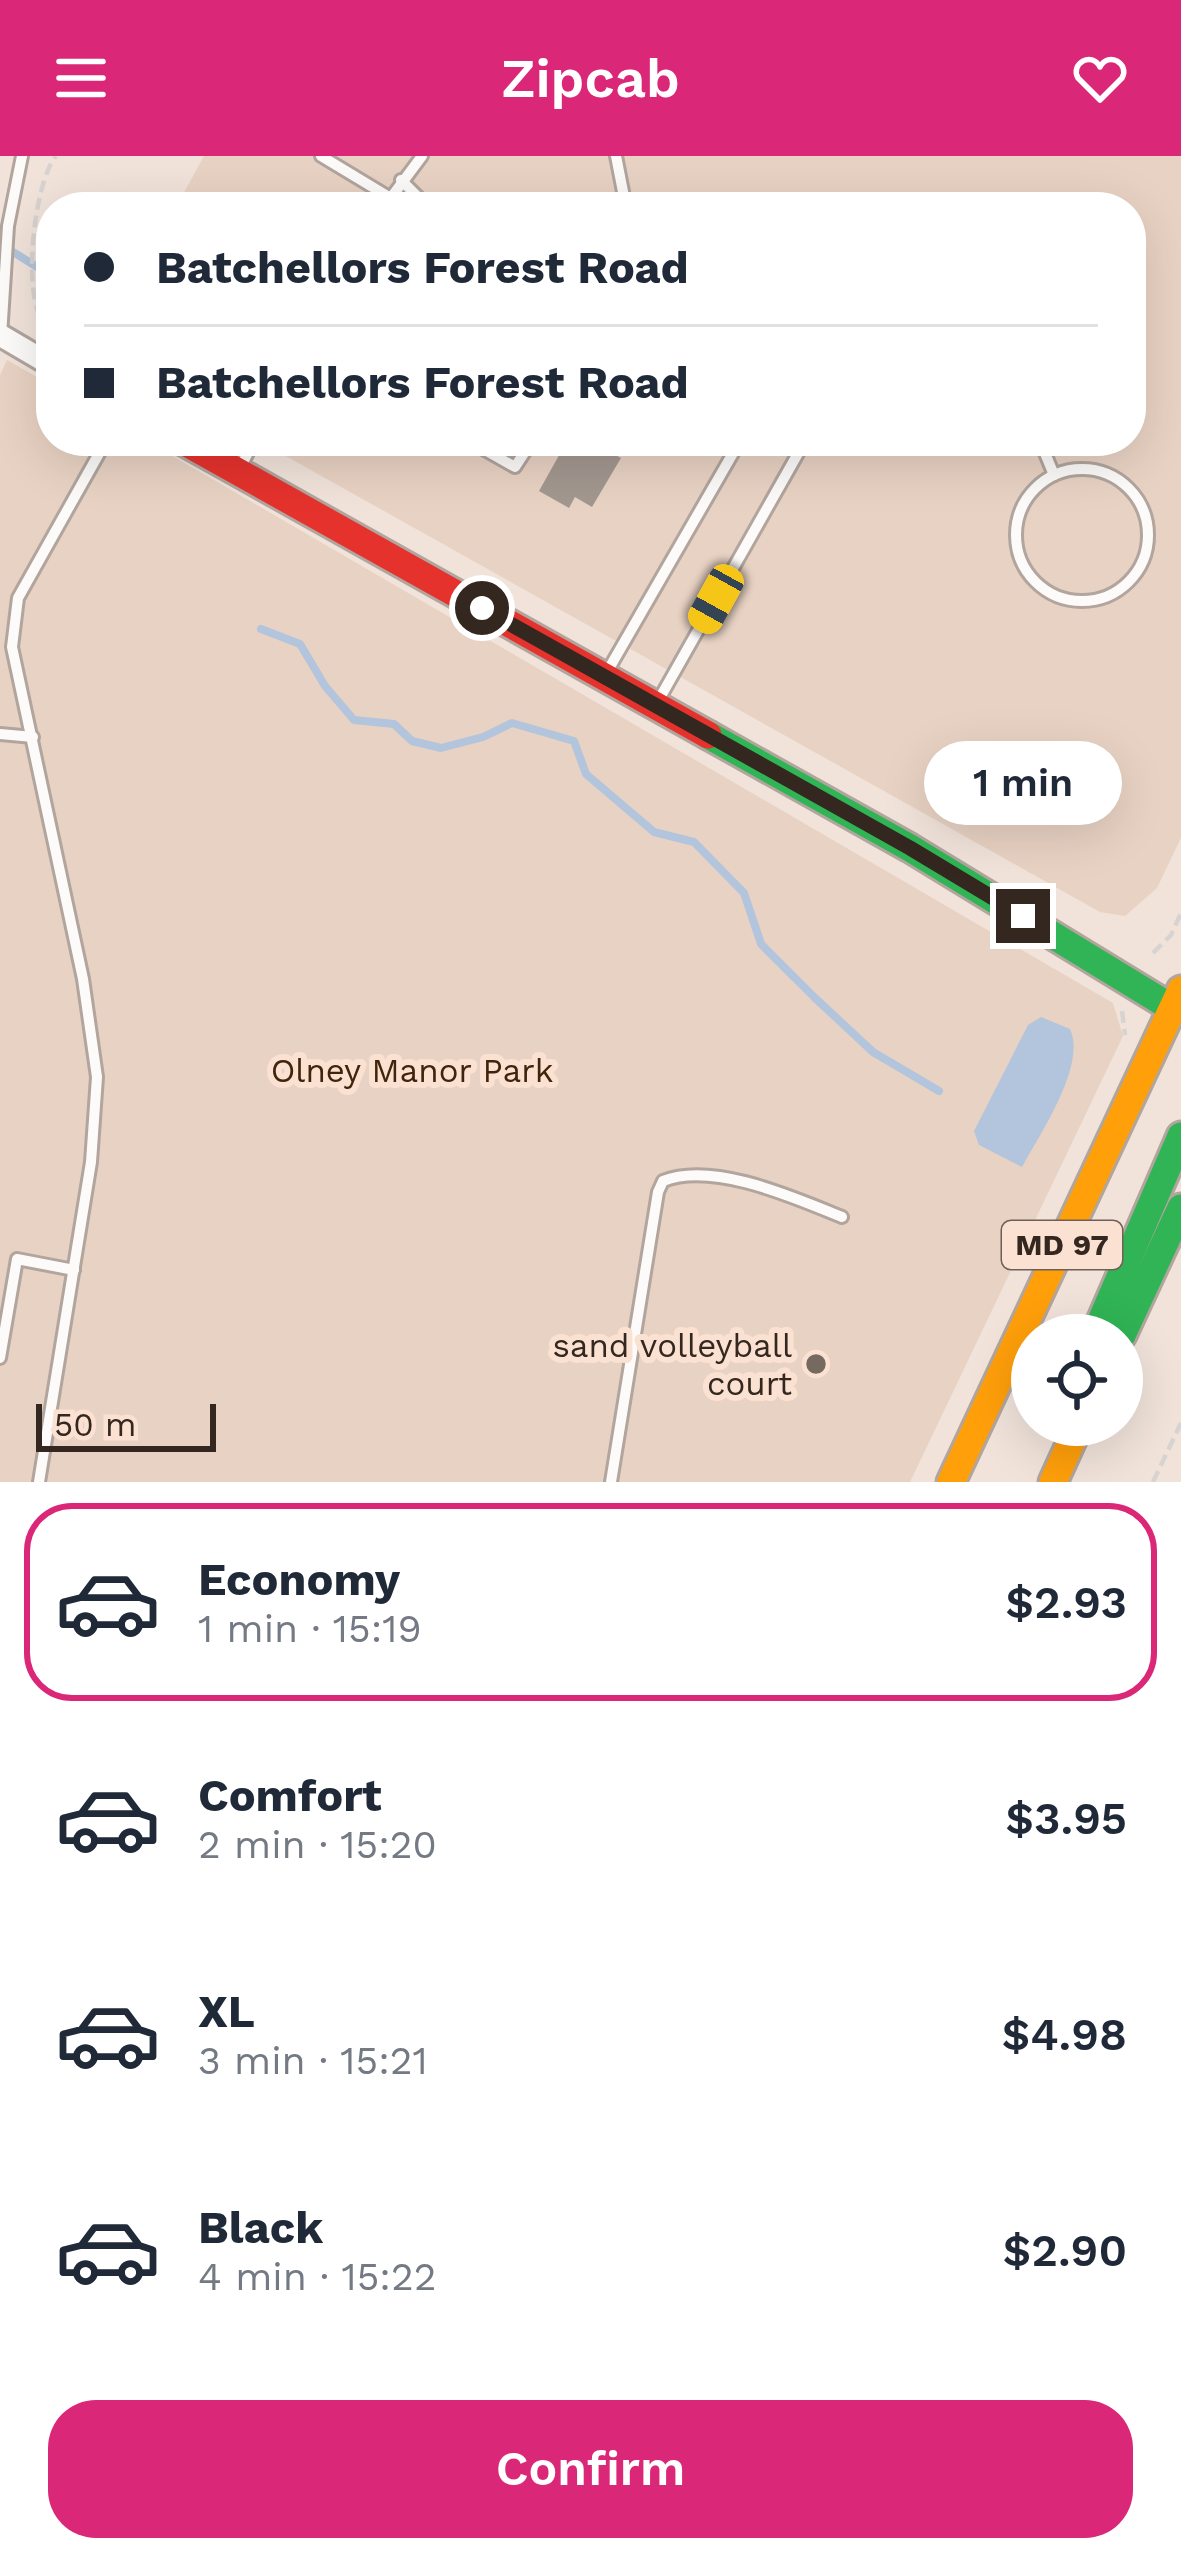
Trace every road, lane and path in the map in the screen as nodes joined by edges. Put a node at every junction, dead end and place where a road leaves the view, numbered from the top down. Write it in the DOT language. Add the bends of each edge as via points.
graph roads {
  1 [pos="22,156"];
  2 [pos="56,156"];
  3 [pos="321,156"];
  4 [pos="422,156"];
  5 [pos="616,156"];
  6 [pos="401,180"];
  7 [pos="41,192"];
  8 [pos="372,192"];
  9 [pos="393,192"];
  10 [pos="413,192"];
  11 [pos="623,192"];
  12 [pos="36,215"];
  13 [pos="36,300"];
  14 [pos="0,335"];
  15 [pos="36,356"];
  16 [pos="98,456"];
  17 [pos="210,456"];
  18 [pos="246,456"];
  19 [pos="496,456"];
  20 [pos="522,456"];
  21 [pos="731,456"];
  22 [pos="798,456"];
  23 [pos="1046,456"];
  24 [pos="238,471"];
  25 [pos="1054,475"];
  26 [pos="604,676"];
  27 [pos="656,706"];
  28 [pos="0,734"];
  29 [pos="33,737"];
  30 [pos="1181,913"];
  31 [pos="1153,953"];
  32 [pos="1178,1004"];
  33 [pos="1181,1136"];
  34 [pos="1181,1208"];
  35 [pos="842,1217"];
  36 [pos="1181,1237"];
  37 [pos="74,1270"];
  38 [pos="1152,1270"];
  39 [pos="1104,1314"];
  40 [pos="1132,1314"];
  41 [pos="0,1358"];
  42 [pos="1181,1423"];
  43 [pos="1069,1446"];
  44 [pos="39,1482"];
  45 [pos="611,1482"];
  46 [pos="951,1482"];
  47 [pos="1053,1482"];
  48 [pos="1154,1482"];
  1 -- 14 [label="lane"];
  2 -- 7 [label="path"];
  3 -- 8 [label="lane"];
  4 -- 6 [label="lane"];
  5 -- 11 [label="lane"];
  6 -- 9 [label="lane"];
  6 -- 10 [label="lane"];
  12 -- 13 [label="path"];
  14 -- 15 [label="street"];
  16 -- 29 [label="lane" via="18,598 12,646"];
  17 -- 24 [label="street"];
  18 -- 24 [label="lane"];
  19 -- 20 [label="lane" via="515,467"];
  21 -- 26 [label="lane"];
  22 -- 27 [label="lane"];
  23 -- 25 [label="lane"];
  24 -- 26 [label="street"];
  25 -- 25 [label="lane" via="1020,511 1022,563 1064,598 1108,596 1144,557 1144,512 1109,474"];
  26 -- 27 [label="street"];
  27 -- 32 [label="street"];
  28 -- 29 [label="lane"];
  29 -- 37 [label="lane" via="94,1039 97,1110"];
  30 -- 31 [label="path"];
  32 -- 46 [label="street, MD 97"];
  33 -- 39 [label="street"];
  34 -- 38 [label="street, MD 97"];
  35 -- 45 [label="lane" via="762,1184 663,1181"];
  36 -- 38 [label="street"];
  37 -- 41 [label="lane" via="17,1259"];
  37 -- 44 [label="lane"];
  38 -- 40 [label="street, MD 97"];
  42 -- 48 [label="path"];
  43 -- 47 [label="street"];
}
